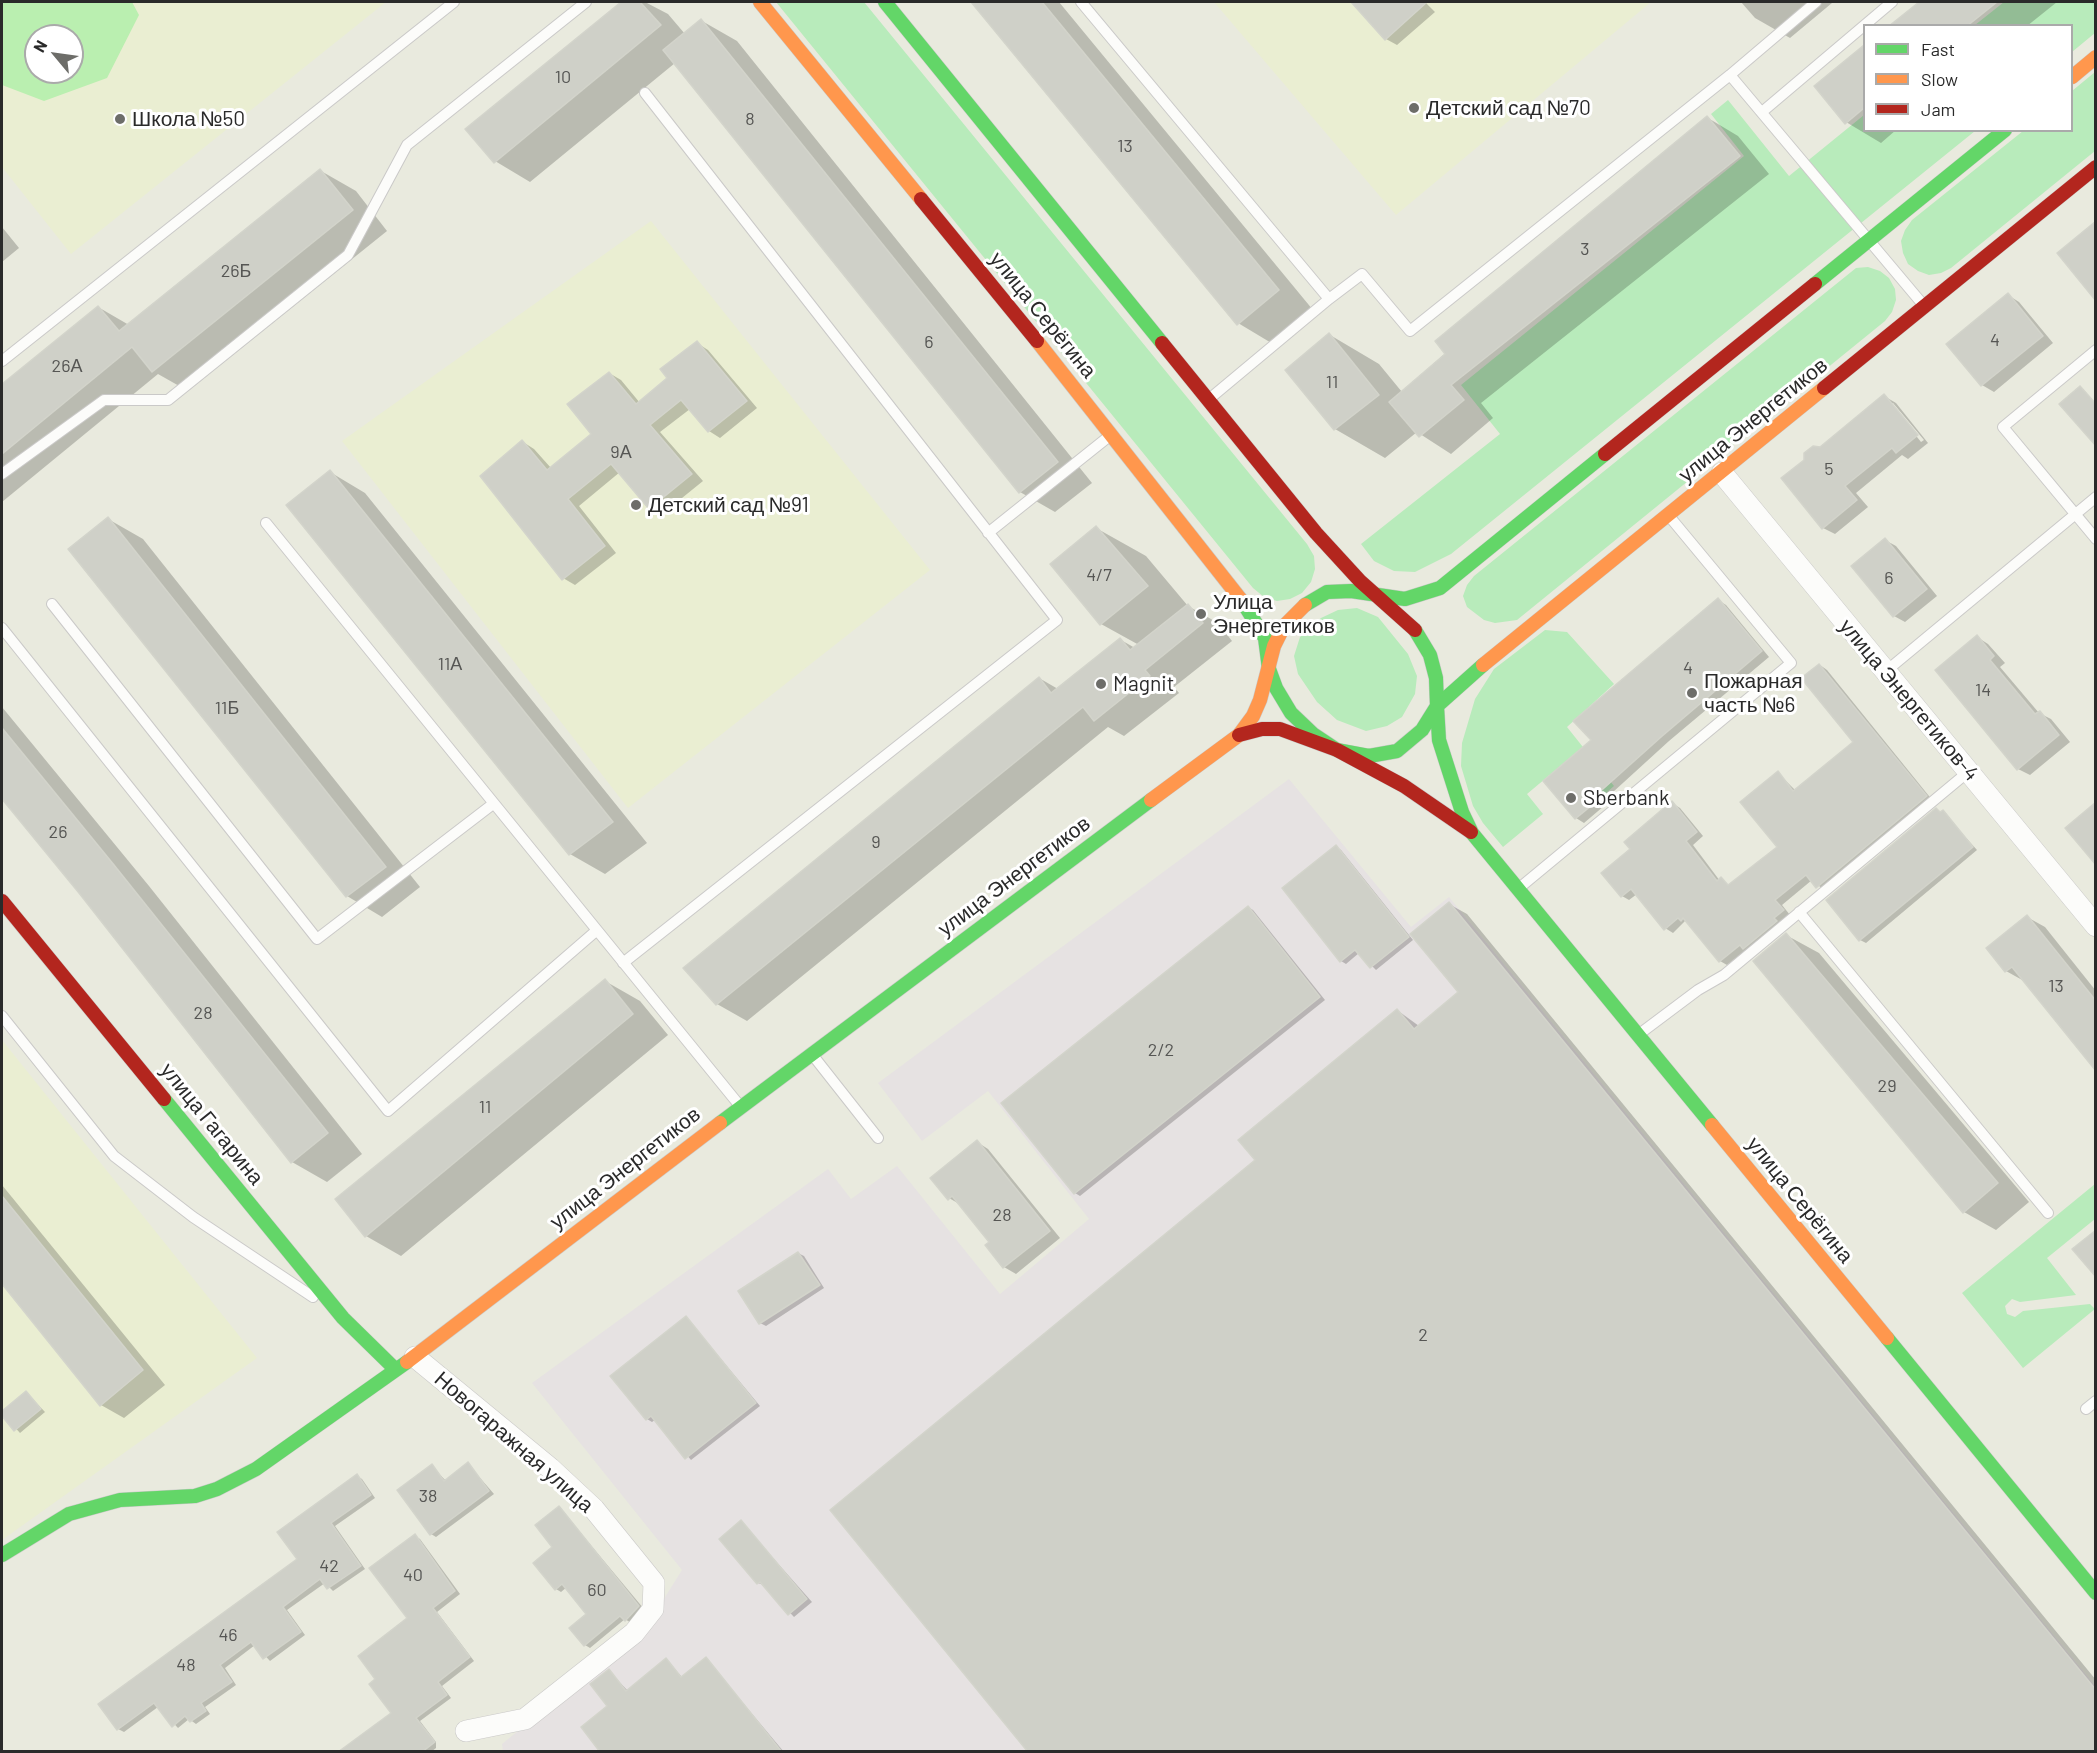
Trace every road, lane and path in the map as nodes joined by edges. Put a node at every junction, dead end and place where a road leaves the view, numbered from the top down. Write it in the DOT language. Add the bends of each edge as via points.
graph roads {
  1 [pos="454,2"];
  2 [pos="586,2"];
  3 [pos="760,2"];
  4 [pos="885,2"];
  5 [pos="1081,2"];
  6 [pos="1816,2"];
  7 [pos="1892,2"];
  8 [pos="1866,24"];
  9 [pos="1863,26"];
  10 [pos="2096,57"];
  11 [pos="1730,75"];
  12 [pos="2073,76"];
  13 [pos="645,93"];
  14 [pos="1761,112"];
  15 [pos="2003,132"];
  16 [pos="2096,167"];
  17 [pos="1869,240"];
  18 [pos="1329,300"];
  19 [pos="1925,307"];
  20 [pos="2096,350"];
  21 [pos="2,361"];
  22 [pos="1207,402"];
  23 [pos="1113,434"];
  24 [pos="1722,473"];
  25 [pos="2,474"];
  26 [pos="2096,497"];
  27 [pos="2075,514"];
  28 [pos="1669,515"];
  29 [pos="266,523"];
  30 [pos="988,533"];
  31 [pos="2096,539"];
  32 [pos="1381,597"];
  33 [pos="52,604"];
  34 [pos="2,628"];
  35 [pos="1269,669"];
  36 [pos="1885,672"];
  37 [pos="1437,706"];
  38 [pos="1239,735"];
  39 [pos="1337,750"];
  40 [pos="1968,772"];
  41 [pos="493,804"];
  42 [pos="1472,833"];
  43 [pos="1518,890"];
  44 [pos="2,901"];
  45 [pos="1798,912"];
  46 [pos="2096,926"];
  47 [pos="596,931"];
  48 [pos="623,963"];
  49 [pos="2,1016"];
  50 [pos="1637,1035"];
  51 [pos="811,1053"];
  52 [pos="740,1106"];
  53 [pos="878,1138"];
  54 [pos="2048,1213"];
  55 [pos="343,1317"];
  56 [pos="415,1357"];
  57 [pos="395,1369"];
  58 [pos="2096,1401"];
  59 [pos="2086,1409"];
  60 [pos="2,1555"];
  61 [pos="2096,1593"];
  62 [pos="466,1731"];
  1 -- 21 [label="lane"];
  2 -- 25 [label="lane" via="408,145 348,255 168,400 104,400"];
  3 -- 23 [label="street, улица Серёгина"];
  4 -- 22 [label="street"];
  5 -- 18 [label="lane"];
  6 -- 11 [label="lane"];
  7 -- 8 [label="lane"];
  9 -- 14 [label="lane"];
  10 -- 12 [label="street"];
  11 -- 14 [label="lane"];
  11 -- 18 [label="lane" via="1410,331 1362,274"];
  13 -- 30 [label="lane"];
  14 -- 17 [label="lane"];
  15 -- 17 [label="street"];
  16 -- 19 [label="street, улица Энергетиков"];
  17 -- 19 [label="lane"];
  17 -- 32 [label="street" via="1440,588 1417,597"];
  18 -- 22 [label="lane"];
  19 -- 24 [label="street, улица Энергетиков"];
  20 -- 27 [label="lane" via="2003,427"];
  22 -- 32 [label="street" via="1316,533 1360,581"];
  23 -- 30 [label="lane"];
  23 -- 35 [label="street, улица Серёгина" via="1253,615 1265,638"];
  24 -- 28 [label="street, улица Энергетиков"];
  24 -- 36 [label="street, улица Энергетиков-4"];
  26 -- 27 [label="lane"];
  27 -- 31 [label="lane"];
  27 -- 36 [label="lane"];
  28 -- 37 [label="street, улица Энергетиков"];
  28 -- 43 [label="lane" via="1791,663"];
  29 -- 41 [label="lane"];
  30 -- 48 [label="lane" via="1057,620"];
  32 -- 35 [label="street" via="1351,591 1327,592 1302,607 1284,626"];
  32 -- 37 [label="street" via="1415,630 1430,655"];
  33 -- 41 [label="lane" via="317,939"];
  34 -- 47 [label="lane" via="388,1111"];
  35 -- 38 [label="street" via="1253,716"];
  35 -- 39 [label="street" via="1291,713"];
  36 -- 40 [label="street, улица Энергетиков-4"];
  37 -- 39 [label="street" via="1422,730 1397,751 1369,756"];
  37 -- 42 [label="street" via="1439,740"];
  38 -- 39 [label="street" via="1280,729"];
  38 -- 51 [label="street, улица Энергетиков"];
  39 -- 42 [label="street" via="1404,786"];
  40 -- 45 [label="lane"];
  40 -- 46 [label="street, улица Энергетиков-4"];
  41 -- 47 [label="lane"];
  42 -- 43 [label="street, улица Серёгина"];
  43 -- 50 [label="street, улица Серёгина"];
  44 -- 55 [label="street, улица Гагарина"];
  45 -- 50 [label="lane" via="1724,975"];
  45 -- 54 [label="lane"];
  47 -- 48 [label="lane"];
  48 -- 52 [label="lane"];
  49 -- 55 [label="lane" via="114,1156 193,1217"];
  50 -- 61 [label="street, улица Серёгина"];
  51 -- 52 [label="street, улица Энергетиков"];
  51 -- 53 [label="lane"];
  52 -- 56 [label="street, улица Энергетиков"];
  55 -- 57 [label="street, улица Гагарина"];
  56 -- 57 [label="street, улица Энергетиков"];
  56 -- 62 [label="street, Новогаражная улица" via="594,1509 654,1583 653,1609 634,1632 525,1719"];
  57 -- 60 [label="street, улица Энергетиков" via="256,1469 217,1489 195,1496 120,1500 69,1514"];
  58 -- 59 [label="lane"];
}
